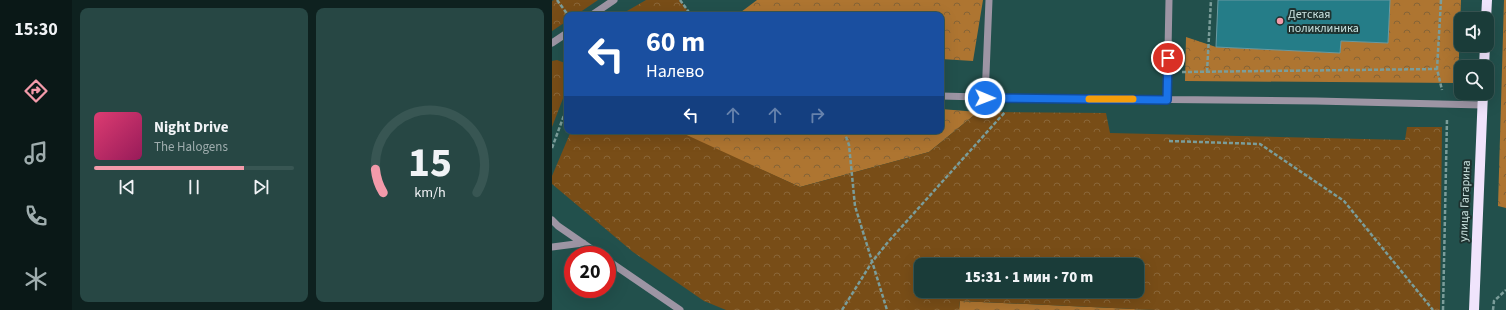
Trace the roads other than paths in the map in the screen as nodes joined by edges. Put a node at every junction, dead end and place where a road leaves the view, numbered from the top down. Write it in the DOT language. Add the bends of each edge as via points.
graph roads {
  1 [pos="614,0"];
  2 [pos="989,0"];
  3 [pos="1169,0"];
  4 [pos="1486,0"];
  5 [pos="596,12"];
  6 [pos="1486,12"];
  7 [pos="564,36"];
  8 [pos="552,43"];
  9 [pos="944,96"];
  10 [pos="985,98"];
  11 [pos="1167,100"];
  12 [pos="1482,100"];
  13 [pos="1482,104"];
  14 [pos="552,220"];
  15 [pos="583,243"];
  16 [pos="587,246"];
  17 [pos="552,247"];
  18 [pos="616,266"];
  19 [pos="680,310"];
  20 [pos="1474,310"];
  1 -- 5 [label="lane"];
  2 -- 10 [label="lane"];
  3 -- 11 [label="lane"];
  4 -- 6 [label="main road"];
  7 -- 8 [label="lane"];
  9 -- 10 [label="lane"];
  10 -- 11 [label="lane"];
  11 -- 13 [label="lane"];
  12 -- 13 [label="main road, улица Гагарина"];
  13 -- 20 [label="main road, улица Гагарина"];
  14 -- 15 [label="lane"];
  15 -- 16 [label="lane"];
  15 -- 17 [label="lane"];
  18 -- 19 [label="lane"];
}
